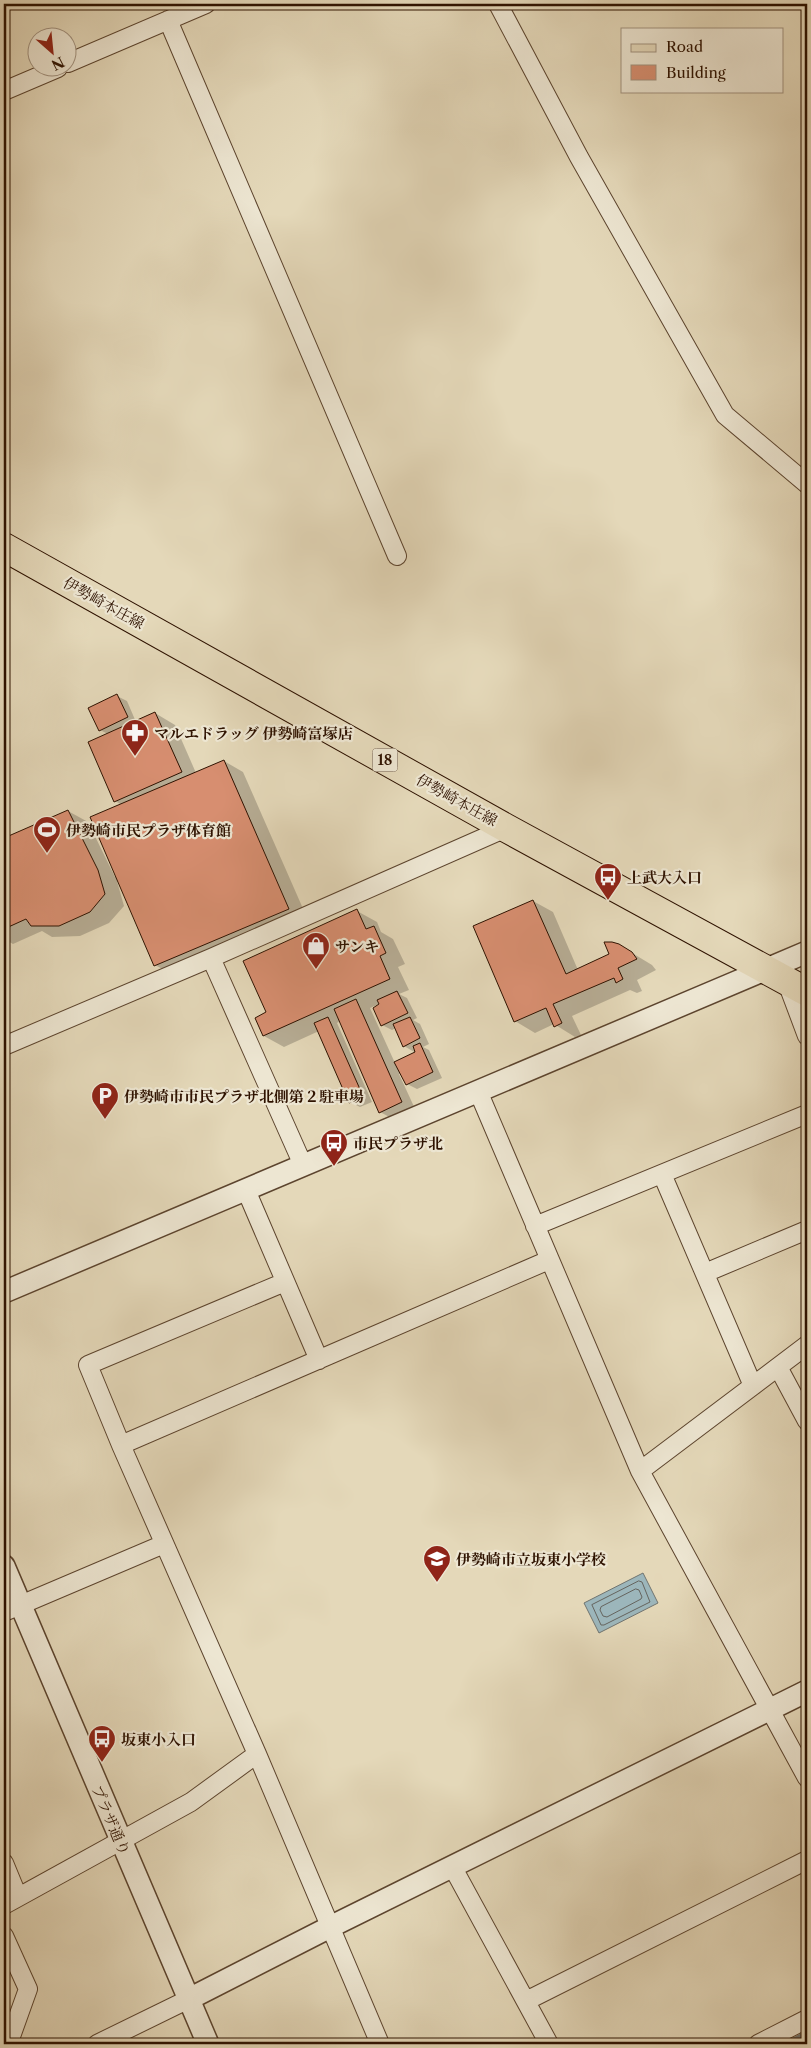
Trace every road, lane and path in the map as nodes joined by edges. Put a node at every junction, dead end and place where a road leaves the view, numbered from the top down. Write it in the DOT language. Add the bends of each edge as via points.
graph roads {
  1 [pos="206,4"];
  2 [pos="498,4"];
  3 [pos="168,20"];
  4 [pos="78,59"];
  5 [pos="35,78"];
  6 [pos="4,91"];
  7 [pos="807,484"];
  8 [pos="4,547"];
  9 [pos="397,556"];
  10 [pos="506,828"];
  11 [pos="807,952"];
  12 [pos="211,958"];
  13 [pos="787,981"];
  14 [pos="807,1036"];
  15 [pos="4,1046"];
  16 [pos="478,1091"];
  17 [pos="807,1114"];
  18 [pos="303,1165"];
  19 [pos="662,1174"];
  20 [pos="246,1190"];
  21 [pos="535,1226"];
  22 [pos="807,1230"];
  23 [pos="549,1260"];
  24 [pos="705,1273"];
  25 [pos="285,1282"];
  26 [pos="4,1292"];
  27 [pos="807,1345"];
  28 [pos="319,1360"];
  29 [pos="778,1367"];
  30 [pos="753,1386"];
  31 [pos="807,1422"];
  32 [pos="121,1445"];
  33 [pos="640,1471"];
  34 [pos="164,1544"];
  35 [pos="4,1566"];
  36 [pos="12,1608"];
  37 [pos="807,1691"];
  38 [pos="769,1710"];
  39 [pos="256,1754"];
  40 [pos="807,1778"];
  41 [pos="120,1842"];
  42 [pos="807,1860"];
  43 [pos="4,1863"];
  44 [pos="452,1866"];
  45 [pos="11,1901"];
  46 [pos="330,1926"];
  47 [pos="4,1936"];
  48 [pos="189,1999"];
  49 [pos="526,2001"];
  50 [pos="807,2019"];
  51 [pos="9,2042"];
  52 [pos="97,2044"];
  53 [pos="208,2044"];
  54 [pos="380,2044"];
  55 [pos="549,2044"];
  56 [pos="758,2044"];
  1 -- 3 [label="street"];
  2 -- 7 [label="street" via="579,157 725,415"];
  3 -- 4 [label="street"];
  3 -- 9 [label="street"];
  5 -- 6 [label="street"];
  8 -- 10 [label="main road, 伊勢崎本庄線 / 18"];
  10 -- 12 [label="street"];
  10 -- 13 [label="main road, 伊勢崎本庄線 / 18"];
  11 -- 13 [label="street"];
  12 -- 15 [label="street"];
  12 -- 18 [label="street"];
  13 -- 14 [label="street"];
  13 -- 16 [label="street"];
  16 -- 18 [label="street"];
  16 -- 21 [label="street"];
  17 -- 19 [label="street"];
  18 -- 20 [label="street"];
  19 -- 21 [label="street"];
  19 -- 24 [label="street"];
  20 -- 25 [label="street"];
  20 -- 26 [label="street"];
  21 -- 23 [label="street"];
  22 -- 24 [label="street"];
  23 -- 28 [label="street"];
  23 -- 33 [label="street"];
  24 -- 30 [label="street"];
  25 -- 28 [label="street"];
  25 -- 32 [label="street" via="88,1365"];
  27 -- 29 [label="street"];
  28 -- 32 [label="street"];
  29 -- 30 [label="street"];
  29 -- 31 [label="street"];
  30 -- 33 [label="street"];
  32 -- 34 [label="street"];
  33 -- 38 [label="street"];
  34 -- 36 [label="street"];
  34 -- 39 [label="street"];
  35 -- 36 [label="street, プラザ通り"];
  36 -- 41 [label="street, プラザ通り"];
  37 -- 38 [label="street"];
  38 -- 40 [label="street"];
  38 -- 44 [label="street"];
  39 -- 41 [label="street" via="191,1802"];
  39 -- 46 [label="street"];
  41 -- 45 [label="street"];
  41 -- 48 [label="street, プラザ通り"];
  42 -- 49 [label="street"];
  43 -- 45 [label="street"];
  44 -- 46 [label="street"];
  44 -- 49 [label="street"];
  46 -- 48 [label="street"];
  46 -- 54 [label="street"];
  47 -- 51 [label="street" via="28,1989"];
  48 -- 52 [label="street"];
  48 -- 53 [label="street, プラザ通り"];
  49 -- 55 [label="street"];
  50 -- 56 [label="street"];
}
